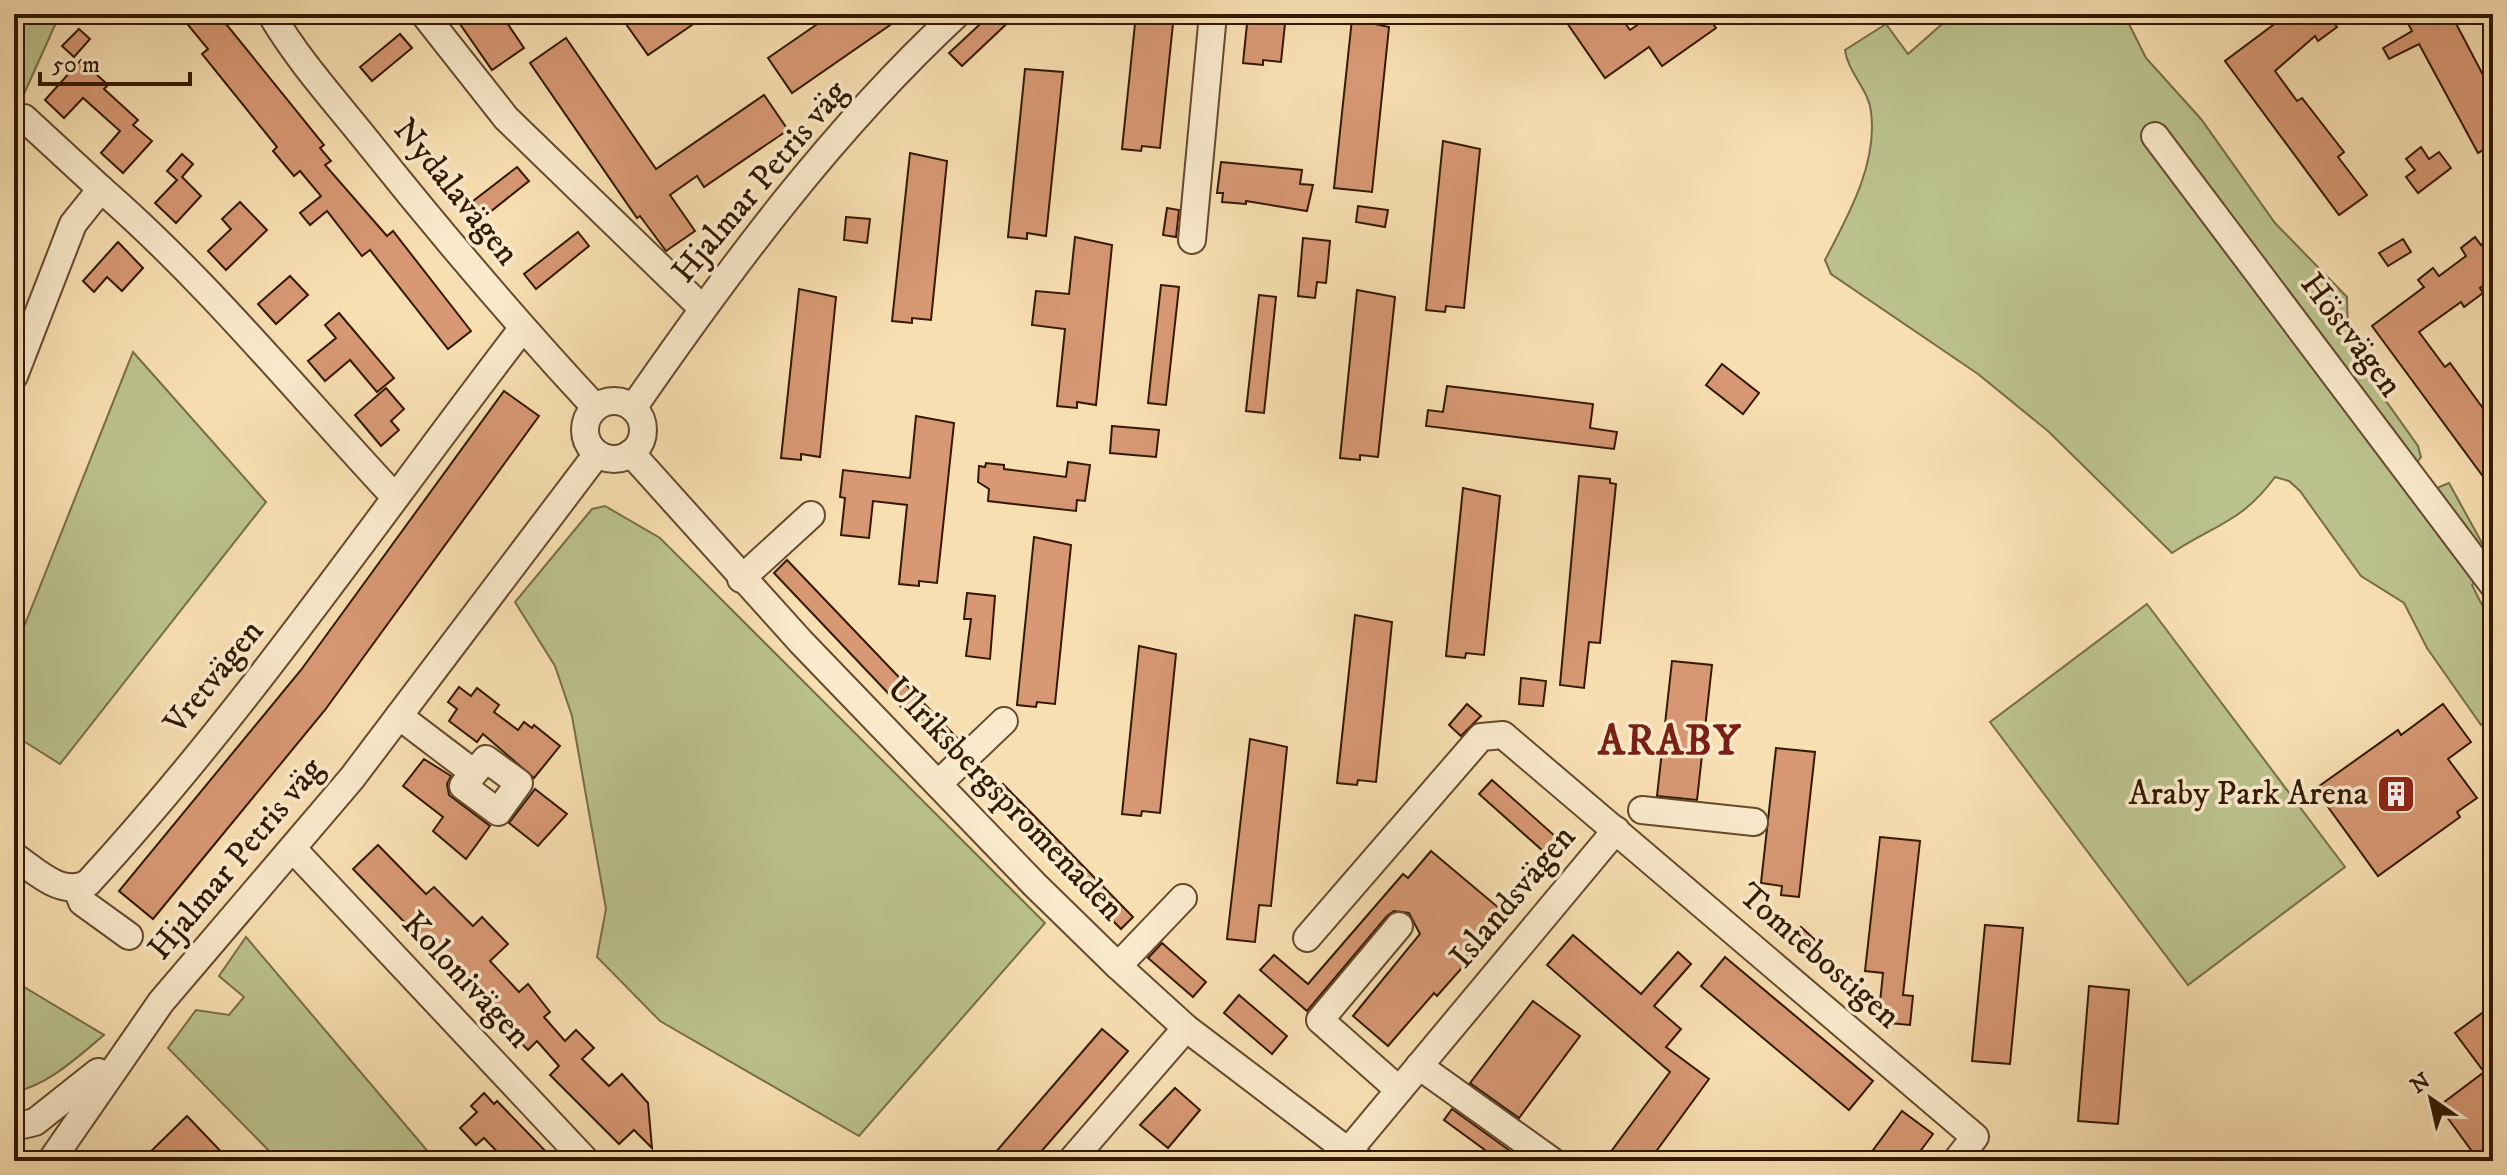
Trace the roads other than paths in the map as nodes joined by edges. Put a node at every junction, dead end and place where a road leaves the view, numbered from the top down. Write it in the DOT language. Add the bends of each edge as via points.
graph roads {
  1 [pos="271,14"];
  2 [pos="424,14"];
  3 [pos="957,14"];
  4 [pos="1213,14"];
  5 [pos="24,118"];
  6 [pos="2155,136"];
  7 [pos="101,189"];
  8 [pos="1192,240"];
  9 [pos="702,308"];
  10 [pos="522,329"];
  11 [pos="14,376"];
  12 [pos="595,407"];
  13 [pos="633,408"];
  14 [pos="631,453"];
  15 [pos="597,454"];
  16 [pos="394,496"];
  17 [pos="811,515"];
  18 [pos="741,579"];
  19 [pos="2491,580"];
  20 [pos="399,716"];
  21 [pos="1004,721"];
  22 [pos="474,773"];
  23 [pos="938,784"];
  24 [pos="1642,810"];
  25 [pos="1754,822"];
  26 [pos="1616,830"];
  27 [pos="293,849"];
  28 [pos="14,856"];
  29 [pos="77,889"];
  30 [pos="1183,898"];
  31 [pos="1399,926"];
  32 [pos="129,936"];
  33 [pos="1307,938"];
  34 [pos="1118,966"];
  35 [pos="1186,1028"];
  36 [pos="126,1049"];
  37 [pos="1419,1066"];
  38 [pos="1399,1090"];
  39 [pos="14,1128"];
  40 [pos="1349,1158"];
  41 [pos="50,1161"];
  42 [pos="586,1161"];
  43 [pos="1071,1161"];
  44 [pos="1552,1161"];
  45 [pos="1956,1161"];
  1 -- 10 [label="street, Nydalavägen" via="305,64"];
  2 -- 9 [label="street" via="506,118"];
  3 -- 9 [label="street, Hjalmar Petris väg" via="821,157"];
  4 -- 8 [label="street"];
  5 -- 7 [label="street"];
  6 -- 19 [label="street, Höstvägen"];
  7 -- 11 [label="street" via="73,224"];
  7 -- 16 [label="street" via="240,323"];
  9 -- 13 [label="street, Hjalmar Petris väg"];
  10 -- 12 [label="street, Nydalavägen"];
  10 -- 16 [label="street, Vretvägen"];
  12 -- 13 [label="street" via="610,401"];
  12 -- 15 [label="street" via="584,431"];
  13 -- 14 [label="street" via="643,431"];
  14 -- 15 [label="street" via="614,459"];
  14 -- 18 [label="street, Ulriksbergspromenaden"];
  15 -- 20 [label="street, Hjalmar Petris väg"];
  16 -- 29 [label="street, Vretvägen" via="239,706 136,829"];
  17 -- 18 [label="street"];
  18 -- 23 [label="street, Ulriksbergspromenaden"];
  20 -- 22 [label="street"];
  20 -- 27 [label="street, Hjalmar Petris väg"];
  21 -- 23 [label="street"];
  23 -- 34 [label="street, Ulriksbergspromenaden"];
  24 -- 25 [label="street"];
  26 -- 33 [label="street, Islandsvägen" via="1503,735 1481,737"];
  26 -- 37 [label="street, Islandsvägen"];
  26 -- 45 [label="street, Tomtebostigen" via="1975,1137"];
  27 -- 36 [label="street, Hjalmar Petris väg"];
  27 -- 42 [label="street, Kolonivägen"];
  28 -- 29 [label="street" via="63,888"];
  29 -- 32 [label="street" via="82,902"];
  30 -- 34 [label="street"];
  31 -- 38 [label="street" via="1320,1020"];
  34 -- 35 [label="street, Ulriksbergspromenaden"];
  35 -- 40 [label="street, Ulriksbergspromenaden"];
  35 -- 43 [label="street"];
  36 -- 39 [label="street, Hjalmar Petris väg" via="52,1111"];
  36 -- 41 [label="street, Hjalmar Petris väg"];
  37 -- 38 [label="street, Islandsvägen"];
  37 -- 44 [label="street"];
  38 -- 40 [label="street, Islandsvägen"];
  39 -- 41 [label="street" via="35,1140"];
}
